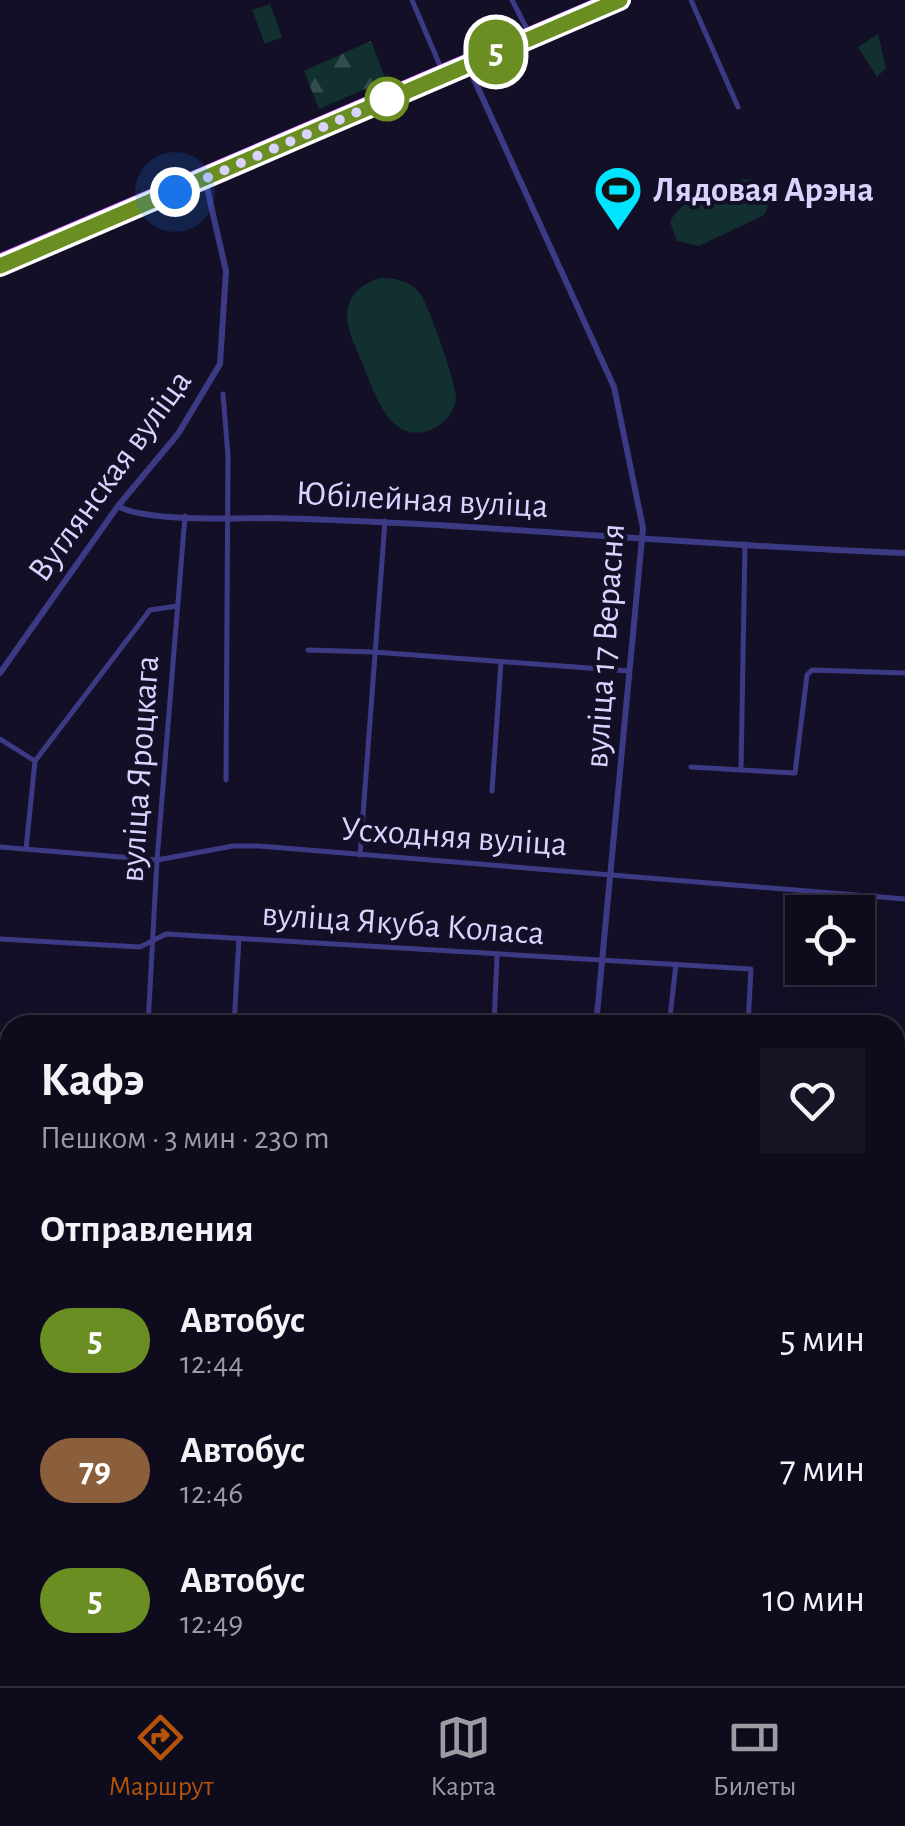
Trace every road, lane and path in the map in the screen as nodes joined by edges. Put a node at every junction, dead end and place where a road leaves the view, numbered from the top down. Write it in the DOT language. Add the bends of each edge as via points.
graph roads {
  1 [pos="412,0"];
  2 [pos="512,0"];
  3 [pos="602,0"];
  4 [pos="620,0"];
  5 [pos="691,0"];
  6 [pos="529,34"];
  7 [pos="466,62"];
  8 [pos="442,72"];
  9 [pos="738,107"];
  10 [pos="204,175"];
  11 [pos="0,258"];
  12 [pos="0,266"];
  13 [pos="223,394"];
  14 [pos="118,506"];
  15 [pos="185,516"];
  16 [pos="227,518"];
  17 [pos="385,521"];
  18 [pos="644,536"];
  19 [pos="745,544"];
  20 [pos="905,553"];
  21 [pos="177,606"];
  22 [pos="308,650"];
  23 [pos="374,652"];
  24 [pos="501,662"];
  25 [pos="630,671"];
  26 [pos="0,672"];
  27 [pos="905,673"];
  28 [pos="0,739"];
  29 [pos="35,761"];
  30 [pos="691,767"];
  31 [pos="741,770"];
  32 [pos="226,780"];
  33 [pos="492,791"];
  34 [pos="0,847"];
  35 [pos="26,849"];
  36 [pos="360,856"];
  37 [pos="157,860"];
  38 [pos="612,874"];
  39 [pos="905,899"];
  40 [pos="239,938"];
  41 [pos="0,940"];
  42 [pos="152,940"];
  43 [pos="497,956"];
  44 [pos="602,960"];
  45 [pos="676,964"];
  46 [pos="148,1015"];
  47 [pos="235,1015"];
  48 [pos="494,1015"];
  49 [pos="597,1015"];
  50 [pos="671,1015"];
  51 [pos="749,1015"];
  1 -- 8 [label="street"];
  2 -- 6 [label="street"];
  3 -- 6 [label="main road"];
  4 -- 6 [label="main road"];
  5 -- 9 [label="street"];
  6 -- 7 [label="main road"];
  7 -- 8 [label="main road"];
  7 -- 18 [label="street, вуліца 17 Верасня" via="614,387"];
  8 -- 10 [label="main road"];
  10 -- 11 [label="main road"];
  10 -- 12 [label="main road"];
  10 -- 14 [label="street, Вуглянская вуліца" via="226,271 220,364 178,434"];
  13 -- 16 [label="street"];
  14 -- 15 [label="street, Юбілейная вуліца"];
  14 -- 26 [label="street, Вуглянская вуліца"];
  15 -- 16 [label="street, Юбілейная вуліца"];
  15 -- 21 [label="street, вуліца Яроцкага"];
  16 -- 17 [label="street, Юбілейная вуліца"];
  16 -- 32 [label="street"];
  17 -- 18 [label="street, Юбілейная вуліца"];
  17 -- 23 [label="street"];
  18 -- 19 [label="street, Юбілейная вуліца"];
  18 -- 25 [label="street, вуліца 17 Верасня"];
  19 -- 20 [label="street, Юбілейная вуліца"];
  19 -- 31 [label="street"];
  21 -- 29 [label="street" via="150,610"];
  21 -- 37 [label="street, вуліца Яроцкага"];
  22 -- 23 [label="street"];
  23 -- 24 [label="street"];
  23 -- 36 [label="street"];
  24 -- 25 [label="street"];
  24 -- 33 [label="street"];
  25 -- 38 [label="street, вуліца 17 Верасня"];
  27 -- 31 [label="street" via="812,670 798,769"];
  28 -- 29 [label="street"];
  29 -- 35 [label="street"];
  30 -- 31 [label="street"];
  34 -- 35 [label="street, Усходняя вуліца"];
  35 -- 37 [label="street, Усходняя вуліца"];
  36 -- 37 [label="street, Усходняя вуліца" via="233,846"];
  36 -- 38 [label="street, Усходняя вуліца"];
  37 -- 42 [label="street, вуліца Яроцкага"];
  38 -- 39 [label="street, Усходняя вуліца"];
  38 -- 44 [label="street, вуліца 17 Верасня"];
  40 -- 42 [label="street, вуліца Якуба Коласа" via="166,934"];
  40 -- 43 [label="street, вуліца Якуба Коласа"];
  40 -- 47 [label="street"];
  41 -- 42 [label="street, вуліца Якуба Коласа" via="140,946"];
  42 -- 46 [label="street, вуліца Яроцкага"];
  43 -- 44 [label="street, вуліца Якуба Коласа"];
  43 -- 48 [label="street"];
  44 -- 45 [label="street, вуліца Якуба Коласа"];
  44 -- 49 [label="street, вуліца 17 Верасня"];
  45 -- 50 [label="street"];
  45 -- 51 [label="street, вуліца Якуба Коласа" via="751,969"];
}
